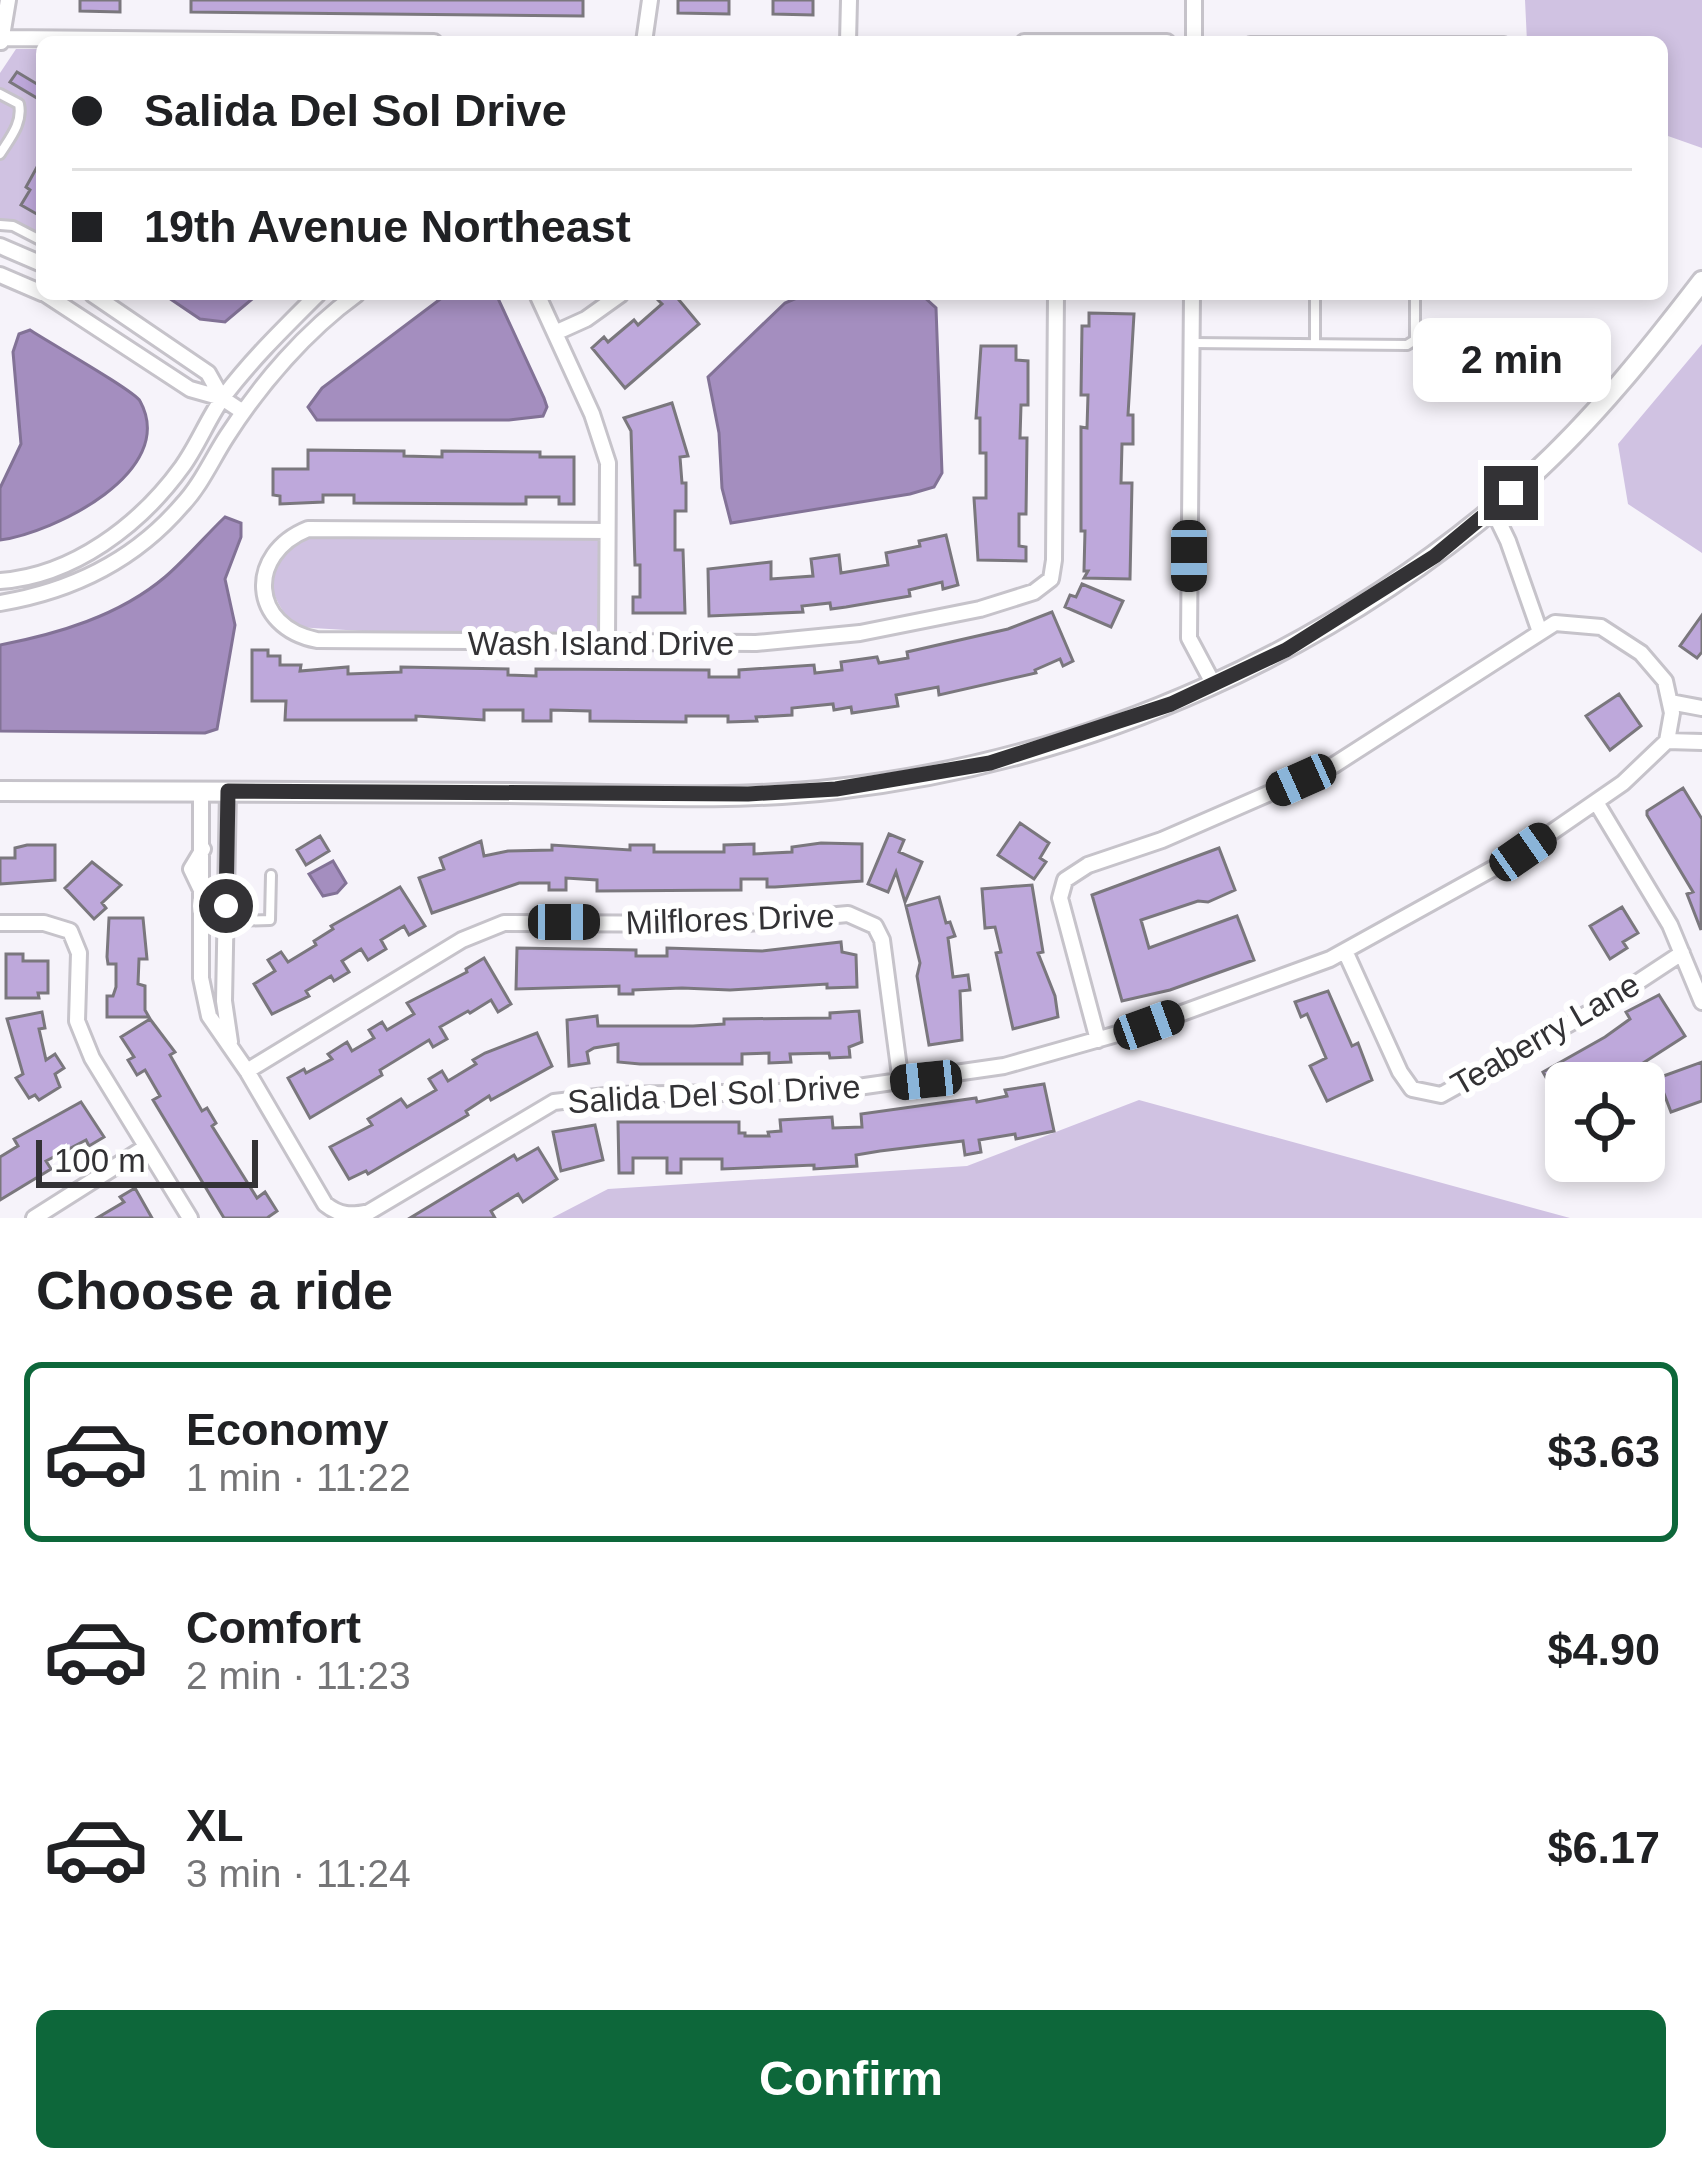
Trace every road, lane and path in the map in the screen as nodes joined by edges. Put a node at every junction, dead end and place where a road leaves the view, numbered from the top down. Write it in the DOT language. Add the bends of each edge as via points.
graph roads {
  1 [pos="8,0"];
  2 [pos="650,0"];
  3 [pos="848,0"];
  4 [pos="1194,0"];
  5 [pos="645,36"];
  6 [pos="848,36"];
  7 [pos="1194,36"];
  8 [pos="2,42"];
  9 [pos="36,42"];
  10 [pos="0,94"];
  11 [pos="0,154"];
  12 [pos="0,225"];
  13 [pos="36,238"];
  14 [pos="0,246"];
  15 [pos="36,261"];
  16 [pos="0,275"];
  17 [pos="1702,280"];
  18 [pos="36,290"];
  19 [pos="55,300"];
  20 [pos="101,300"];
  21 [pos="312,300"];
  22 [pos="351,300"];
  23 [pos="540,300"];
  24 [pos="613,300"];
  25 [pos="1056,300"];
  26 [pos="1192,300"];
  27 [pos="1316,300"];
  28 [pos="1415,300"];
  29 [pos="556,333"];
  30 [pos="1191,343"];
  31 [pos="1315,344"];
  32 [pos="222,398"];
  33 [pos="243,412"];
  34 [pos="1492,508"];
  35 [pos="608,531"];
  36 [pos="0,581"];
  37 [pos="0,603"];
  38 [pos="1540,632"];
  39 [pos="607,643"];
  40 [pos="1214,685"];
  41 [pos="1670,703"];
  42 [pos="1702,708"];
  43 [pos="1667,741"];
  44 [pos="1702,742"];
  45 [pos="0,791"];
  46 [pos="202,791"];
  47 [pos="228,791"];
  48 [pos="1596,802"];
  49 [pos="271,875"];
  50 [pos="202,892"];
  51 [pos="226,892"];
  52 [pos="202,921"];
  53 [pos="226,921"];
  54 [pos="0,923"];
  55 [pos="1346,951"];
  56 [pos="1682,953"];
  57 [pos="1702,1003"];
  58 [pos="1098,1040"];
  59 [pos="231,1047"];
  60 [pos="247,1070"];
  61 [pos="902,1083"];
  62 [pos="146,1147"];
  63 [pos="34,1218"];
  64 [pos="190,1218"];
  1 -- 8 [label="street"];
  2 -- 5 [label="street"];
  3 -- 6 [label="street"];
  4 -- 7 [label="street"];
  8 -- 9 [label="street"];
  10 -- 11 [label="lane" via="21,112"];
  12 -- 13 [label="lane"];
  14 -- 15 [label="street"];
  16 -- 18 [label="street"];
  17 -- 34 [label="street" via="1632,373"];
  19 -- 32 [label="street" via="190,389"];
  20 -- 32 [label="street" via="208,373"];
  21 -- 32 [label="street"];
  22 -- 33 [label="street"];
  23 -- 29 [label="street"];
  24 -- 29 [label="street"];
  25 -- 39 [label="street, Wash Island Drive" via="1054,560 1051,579 1034,592 860,633"];
  26 -- 30 [label="street"];
  27 -- 31 [label="lane"];
  28 -- 31 [label="lane" via="1414,340 1407,345"];
  29 -- 35 [label="street" via="604,446"];
  30 -- 31 [label="lane"];
  30 -- 40 [label="street" via="1190,638"];
  32 -- 33 [label="street"];
  32 -- 36 [label="street" via="185,463 127,527 56,568"];
  33 -- 37 [label="street" via="186,502 132,552 76,584"];
  34 -- 38 [label="street"];
  34 -- 40 [label="street" via="1435,556 1286,650"];
  35 -- 39 [label="street"];
  35 -- 39 [label="street, Wash Island Drive" via="308,530 273,555 263,593 293,635 317,640"];
  38 -- 41 [label="street" via="1555,623 1601,627 1641,653"];
  38 -- 58 [label="street" via="1334,765 1065,880 1060,898"];
  40 -- 47 [label="street" via="1009,758 836,789"];
  41 -- 42 [label="street"];
  41 -- 43 [label="street"];
  43 -- 44 [label="street"];
  43 -- 48 [label="street, Salida Del Sol Drive"];
  45 -- 46 [label="street"];
  46 -- 47 [label="street"];
  46 -- 50 [label="street, Salida Del Sol Drive" via="203,849 191,869"];
  47 -- 51 [label="street, Salida Del Sol Drive"];
  48 -- 55 [label="street, Salida Del Sol Drive"];
  48 -- 56 [label="street"];
  49 -- 53 [label="lane" via="270,920"];
  50 -- 51 [label="street"];
  50 -- 52 [label="street, Salida Del Sol Drive"];
  51 -- 53 [label="street, Salida Del Sol Drive"];
  52 -- 53 [label="street"];
  52 -- 59 [label="street, Salida Del Sol Drive" via="209,1016"];
  53 -- 59 [label="street, Salida Del Sol Drive"];
  54 -- 62 [label="street" via="70,932 80,952 76,1021"];
  55 -- 56 [label="street, Teaberry Lane" via="1400,1072 1412,1089 1441,1095"];
  55 -- 58 [label="street, Salida Del Sol Drive"];
  56 -- 57 [label="street"];
  58 -- 61 [label="street, Salida Del Sol Drive"];
  59 -- 60 [label="street, Salida Del Sol Drive"];
  60 -- 61 [label="street, Salida Del Sol Drive" via="325,1204 346,1215 369,1212 554,1102"];
  60 -- 61 [label="street, Milflores Drive" via="462,940 504,923 737,924 848,914 874,926 882,940"];
  62 -- 63 [label="street"];
  62 -- 64 [label="street"];
}
